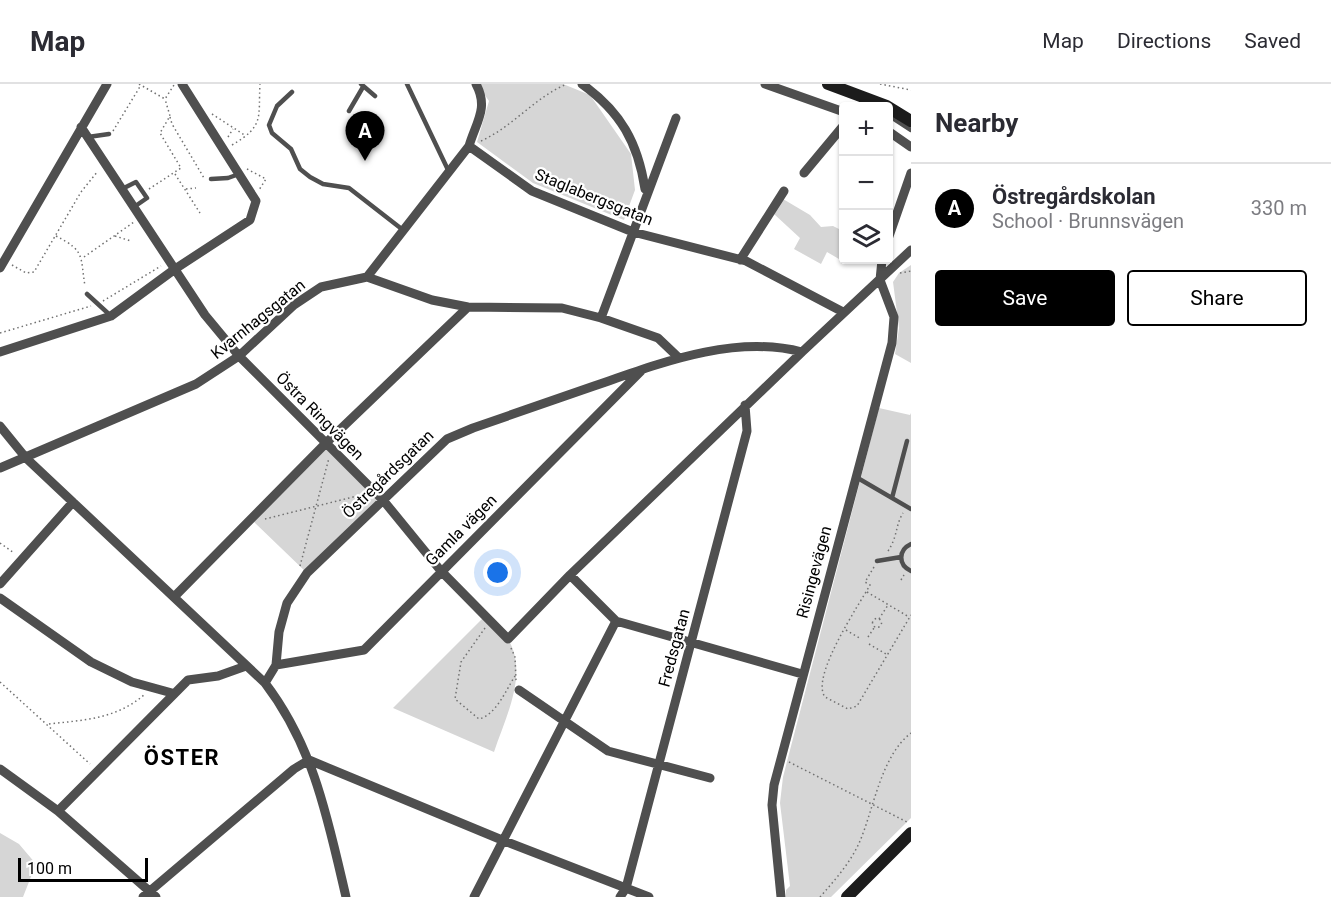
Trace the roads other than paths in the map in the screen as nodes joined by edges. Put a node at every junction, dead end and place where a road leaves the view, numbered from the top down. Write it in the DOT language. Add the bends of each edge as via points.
graph roads {
  1 [pos="106,84"];
  2 [pos="182,84"];
  3 [pos="407,84"];
  4 [pos="476,84"];
  5 [pos="582,84"];
  6 [pos="765,84"];
  7 [pos="828,84"];
  8 [pos="362,86"];
  9 [pos="292,92"];
  10 [pos="375,96"];
  11 [pos="861,97"];
  12 [pos="869,102"];
  13 [pos="874,102"];
  14 [pos="893,110"];
  15 [pos="349,111"];
  16 [pos="839,111"];
  17 [pos="676,118"];
  18 [pos="893,118"];
  19 [pos="911,121"];
  20 [pos="81,127"];
  21 [pos="839,130"];
  22 [pos="911,130"];
  23 [pos="109,134"];
  24 [pos="893,134"];
  25 [pos="88,137"];
  26 [pos="469,146"];
  27 [pos="911,147"];
  28 [pos="449,172"];
  29 [pos="804,173"];
  30 [pos="911,173"];
  31 [pos="239,174"];
  32 [pos="211,179"];
  33 [pos="122,189"];
  34 [pos="648,191"];
  35 [pos="784,191"];
  36 [pos="134,207"];
  37 [pos="893,225"];
  38 [pos="403,230"];
  39 [pos="633,232"];
  40 [pos="911,250"];
  41 [pos="740,260"];
  42 [pos="2,264"];
  43 [pos="882,264"];
  44 [pos="175,269"];
  45 [pos="367,277"];
  46 [pos="880,280"];
  47 [pos="87,294"];
  48 [pos="468,307"];
  49 [pos="843,312"];
  50 [pos="111,316"];
  51 [pos="601,318"];
  52 [pos="0,352"];
  53 [pos="802,352"];
  54 [pos="239,356"];
  55 [pos="679,358"];
  56 [pos="643,370"];
  57 [pos="745,405"];
  58 [pos="0,426"];
  59 [pos="907,441"];
  60 [pos="329,446"];
  61 [pos="26,458"];
  62 [pos="0,468"];
  63 [pos="855,477"];
  64 [pos="892,498"];
  65 [pos="382,500"];
  66 [pos="73,502"];
  67 [pos="909,507"];
  68 [pos="911,544"];
  69 [pos="901,557"];
  70 [pos="880,560"];
  71 [pos="441,571"];
  72 [pos="911,571"];
  73 [pos="570,575"];
  74 [pos="0,584"];
  75 [pos="175,596"];
  76 [pos="0,598"];
  77 [pos="616,621"];
  78 [pos="692,642"];
  79 [pos="276,664"];
  80 [pos="246,666"];
  81 [pos="802,674"];
  82 [pos="266,682"];
  83 [pos="519,690"];
  84 [pos="172,693"];
  85 [pos="565,720"];
  86 [pos="309,760"];
  87 [pos="659,766"];
  88 [pos="0,769"];
  89 [pos="710,778"];
  90 [pos="58,811"];
  91 [pos="911,833"];
  92 [pos="502,840"];
  93 [pos="626,888"];
  94 [pos="149,895"];
  95 [pos="346,897"];
  96 [pos="474,897"];
  97 [pos="620,897"];
  98 [pos="649,897"];
  99 [pos="781,897"];
  100 [pos="847,897"];
  1 -- 20 [label="street"];
  2 -- 31 [label="street"];
  3 -- 28 [label="lane"];
  4 -- 26 [label="street" via="483,109"];
  5 -- 34 [label="street" via="621,122 636,146"];
  6 -- 16 [label="street"];
  7 -- 11 [label="main road"];
  8 -- 10 [label="lane"];
  8 -- 15 [label="lane"];
  9 -- 38 [label="lane" via="277,106 268,125 291,149 300,168 323,184 349,188"];
  11 -- 12 [label="lane"];
  11 -- 13 [label="main road"];
  14 -- 19 [label="main road"];
  17 -- 34 [label="street"];
  18 -- 22 [label="lane"];
  20 -- 25 [label="street, Östra Ringvägen"];
  20 -- 42 [label="street"];
  21 -- 29 [label="street"];
  23 -- 25 [label="lane"];
  24 -- 27 [label="street"];
  25 -- 33 [label="street, Östra Ringvägen"];
  26 -- 28 [label="street"];
  26 -- 39 [label="street, Staglabergsgatan" via="532,191"];
  28 -- 38 [label="street"];
  30 -- 37 [label="street"];
  31 -- 32 [label="lane"];
  31 -- 44 [label="street" via="255,199 250,220"];
  33 -- 36 [label="street, Östra Ringvägen"];
  33 -- 36 [label="lane" via="136,182 144,192 147,198"];
  34 -- 39 [label="street"];
  35 -- 41 [label="street"];
  36 -- 44 [label="street, Östra Ringvägen"];
  38 -- 45 [label="street"];
  39 -- 41 [label="street, Staglabergsgatan"];
  39 -- 51 [label="street"];
  40 -- 46 [label="street"];
  41 -- 49 [label="street, Staglabergsgatan"];
  43 -- 46 [label="street, Risingevägen"];
  44 -- 50 [label="street"];
  44 -- 54 [label="street, Östra Ringvägen" via="205,315"];
  45 -- 48 [label="street" via="432,300"];
  45 -- 54 [label="street, Kvarnhagsgatan" via="321,287 294,305"];
  46 -- 49 [label="street"];
  46 -- 63 [label="street, Risingevägen" via="894,317 892,343"];
  47 -- 50 [label="lane"];
  48 -- 51 [label="street" via="562,308"];
  48 -- 60 [label="street"];
  49 -- 53 [label="street"];
  50 -- 52 [label="street"];
  51 -- 55 [label="street" via="658,338"];
  53 -- 55 [label="street, Östregårdsgatan" via="759,346"];
  53 -- 57 [label="street"];
  54 -- 60 [label="street, Östra Ringvägen"];
  54 -- 61 [label="street, Kvarnhagsgatan" via="196,384"];
  55 -- 56 [label="street, Östregårdsgatan"];
  56 -- 65 [label="street, Östregårdsgatan" via="447,439"];
  56 -- 71 [label="street, Gamla vägen"];
  57 -- 73 [label="street"];
  57 -- 78 [label="street, Fredsgatan" via="747,430"];
  58 -- 61 [label="street"];
  59 -- 64 [label="lane"];
  60 -- 65 [label="street, Östra Ringvägen"];
  60 -- 75 [label="street"];
  61 -- 62 [label="street, Kvarnhagsgatan"];
  61 -- 66 [label="street"];
  63 -- 64 [label="lane"];
  63 -- 81 [label="street, Risingevägen"];
  64 -- 67 [label="lane"];
  65 -- 71 [label="street, Östra Ringvägen"];
  65 -- 79 [label="street, Östregårdsgatan" via="304,579 287,603"];
  66 -- 74 [label="street"];
  66 -- 75 [label="street"];
  68 -- 69 [label="lane"];
  69 -- 70 [label="lane"];
  69 -- 72 [label="lane" via="904,567"];
  71 -- 73 [label="street, Östra Ringvägen" via="508,639"];
  71 -- 79 [label="street, Gamla vägen" via="364,650"];
  73 -- 77 [label="street"];
  75 -- 80 [label="street"];
  76 -- 84 [label="street" via="91,662 132,682"];
  77 -- 78 [label="street"];
  77 -- 85 [label="street"];
  78 -- 81 [label="street"];
  78 -- 87 [label="street, Fredsgatan"];
  79 -- 82 [label="street, Östregårdsgatan"];
  80 -- 82 [label="street"];
  80 -- 84 [label="street" via="218,676 188,680"];
  81 -- 99 [label="street, Risingevägen" via="772,805"];
  82 -- 86 [label="street" via="285,709"];
  83 -- 85 [label="street"];
  84 -- 90 [label="street"];
  85 -- 87 [label="street" via="608,751"];
  85 -- 92 [label="street"];
  86 -- 92 [label="street"];
  86 -- 94 [label="street"];
  86 -- 95 [label="street" via="323,798"];
  87 -- 89 [label="street"];
  87 -- 93 [label="street, Fredsgatan"];
  88 -- 90 [label="street"];
  90 -- 94 [label="street"];
  91 -- 100 [label="main road"];
  92 -- 93 [label="street"];
  92 -- 96 [label="street"];
  93 -- 97 [label="street, Fredsgatan"];
  93 -- 98 [label="street"];
}
